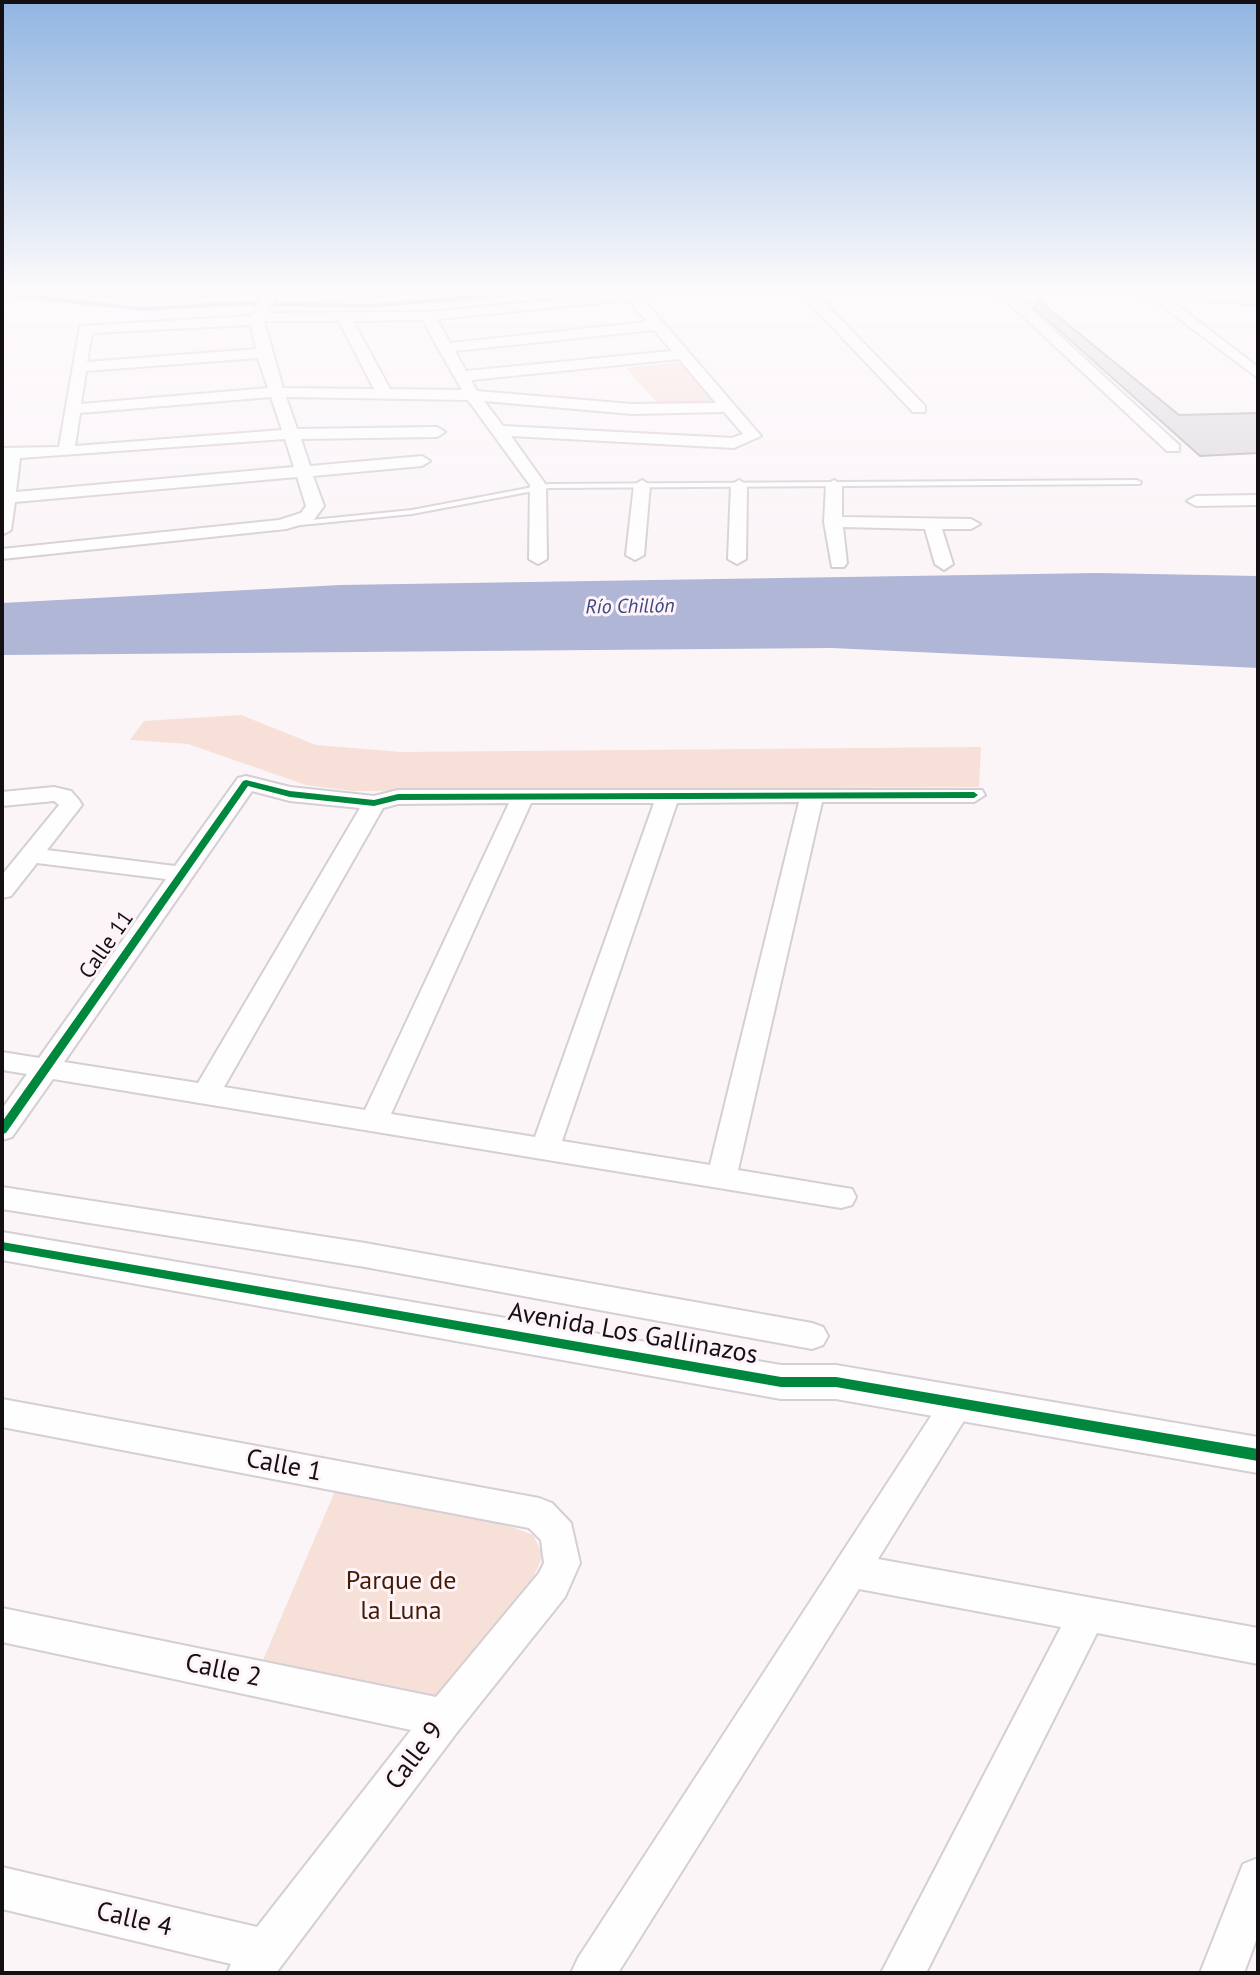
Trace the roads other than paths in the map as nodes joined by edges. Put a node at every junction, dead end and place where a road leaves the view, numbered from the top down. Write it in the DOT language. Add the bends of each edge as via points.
graph roads {
  1 [pos="76,384"];
  2 [pos="274,384"];
  3 [pos="379,384"];
  4 [pos="466,384"];
  5 [pos="710,384"];
  6 [pos="895,384"];
  7 [pos="1104,384"];
  8 [pos="383,391"];
  9 [pos="277,392"];
  10 [pos="472,395"];
  11 [pos="730,407"];
  12 [pos="72,409"];
  13 [pos="919,409"];
  14 [pos="499,431"];
  15 [pos="437,432"];
  16 [pos="291,434"];
  17 [pos="1173,448"];
  18 [pos="66,452"];
  19 [pos="7,453"];
  20 [pos="422,461"];
  21 [pos="304,474"];
  22 [pos="1137,482"];
  23 [pos="642,485"];
  24 [pos="739,485"];
  25 [pos="834,485"];
  26 [pos="537,487"];
  27 [pos="7,498"];
  28 [pos="1258,500"];
  29 [pos="1196,501"];
  30 [pos="833,522"];
  31 [pos="288,524"];
  32 [pos="932,524"];
  33 [pos="971,524"];
  34 [pos="2,530"];
  35 [pos="2,554"];
  36 [pos="635,555"];
  37 [pos="538,559"];
  38 [pos="737,559"];
  39 [pos="838,563"];
  40 [pos="944,564"];
  41 [pos="812,795"];
  42 [pos="974,795"];
  43 [pos="668,796"];
  44 [pos="523,797"];
  45 [pos="2,799"];
  46 [pos="374,803"];
  47 [pos="32,855"];
  48 [pos="181,874"];
  49 [pos="2,891"];
  50 [pos="2,1061"];
  51 [pos="46,1068"];
  52 [pos="206,1094"];
  53 [pos="374,1121"];
  54 [pos="2,1130"];
  55 [pos="545,1149"];
  56 [pos="722,1177"];
  57 [pos="841,1197"];
  58 [pos="2,1198"];
  59 [pos="2,1246"];
  60 [pos="812,1336"];
  61 [pos="958,1403"];
  62 [pos="2,1413"];
  63 [pos="1258,1455"];
  64 [pos="558,1534"];
  65 [pos="851,1571"];
  66 [pos="1087,1614"];
  67 [pos="2,1625"];
  68 [pos="1258,1646"];
  69 [pos="444,1718"];
  70 [pos="1258,1879"];
  71 [pos="2,1888"];
  72 [pos="257,1962"];
  73 [pos="593,1973"];
  74 [pos="903,1973"];
  75 [pos="1222,1973"];
  1 -- 12 [label="street"];
  2 -- 9 [label="street"];
  3 -- 8 [label="street"];
  4 -- 10 [label="street"];
  5 -- 11 [label="street"];
  6 -- 13 [label="street"];
  7 -- 17 [label="street"];
  8 -- 9 [label="street"];
  8 -- 10 [label="street"];
  9 -- 12 [label="street"];
  9 -- 16 [label="street"];
  10 -- 11 [label="street" via="632,409"];
  10 -- 14 [label="street"];
  11 -- 14 [label="street" via="753,436 744,441"];
  12 -- 18 [label="street"];
  14 -- 26 [label="street"];
  15 -- 16 [label="street"];
  16 -- 18 [label="street"];
  16 -- 21 [label="street"];
  18 -- 19 [label="street"];
  19 -- 27 [label="street"];
  20 -- 21 [label="street"];
  21 -- 27 [label="street"];
  21 -- 31 [label="street" via="315,506 307,517"];
  22 -- 25 [label="lane"];
  23 -- 24 [label="lane"];
  23 -- 26 [label="lane"];
  23 -- 36 [label="street"];
  24 -- 25 [label="lane"];
  24 -- 38 [label="street"];
  25 -- 30 [label="street"];
  26 -- 31 [label="lane" via="412,512"];
  26 -- 37 [label="street"];
  27 -- 34 [label="street"];
  28 -- 29 [label="street"];
  30 -- 32 [label="street"];
  30 -- 39 [label="street"];
  31 -- 35 [label="street"];
  32 -- 33 [label="street"];
  32 -- 40 [label="street"];
  41 -- 42 [label="street"];
  41 -- 43 [label="street"];
  41 -- 56 [label="street"];
  43 -- 44 [label="street"];
  43 -- 55 [label="street"];
  44 -- 46 [label="street" via="398,797"];
  44 -- 53 [label="street"];
  45 -- 47 [label="street" via="54,794 69,800 69,810"];
  46 -- 48 [label="street, Calle 11" via="328,800 246,783"];
  46 -- 52 [label="street"];
  47 -- 48 [label="street"];
  47 -- 49 [label="street"];
  48 -- 51 [label="street, Calle 11"];
  50 -- 51 [label="street"];
  51 -- 52 [label="street"];
  51 -- 54 [label="street, Calle 11"];
  52 -- 53 [label="street"];
  53 -- 55 [label="street"];
  55 -- 56 [label="street"];
  56 -- 57 [label="street"];
  58 -- 60 [label="street" via="365,1255"];
  59 -- 61 [label="street, Avenida Los Gallinazos" via="781,1382 836,1382"];
  61 -- 63 [label="street, Avenida Los Gallinazos"];
  61 -- 65 [label="street"];
  62 -- 64 [label="street, Calle 1" via="539,1514"];
  64 -- 69 [label="street, Calle 9" via="562,1563 552,1585"];
  65 -- 66 [label="street"];
  65 -- 73 [label="street"];
  66 -- 68 [label="street"];
  66 -- 74 [label="street"];
  67 -- 69 [label="street, Calle 2"];
  69 -- 72 [label="street, Calle 9"];
  70 -- 75 [label="street"];
  71 -- 72 [label="street, Calle 4"];
}
